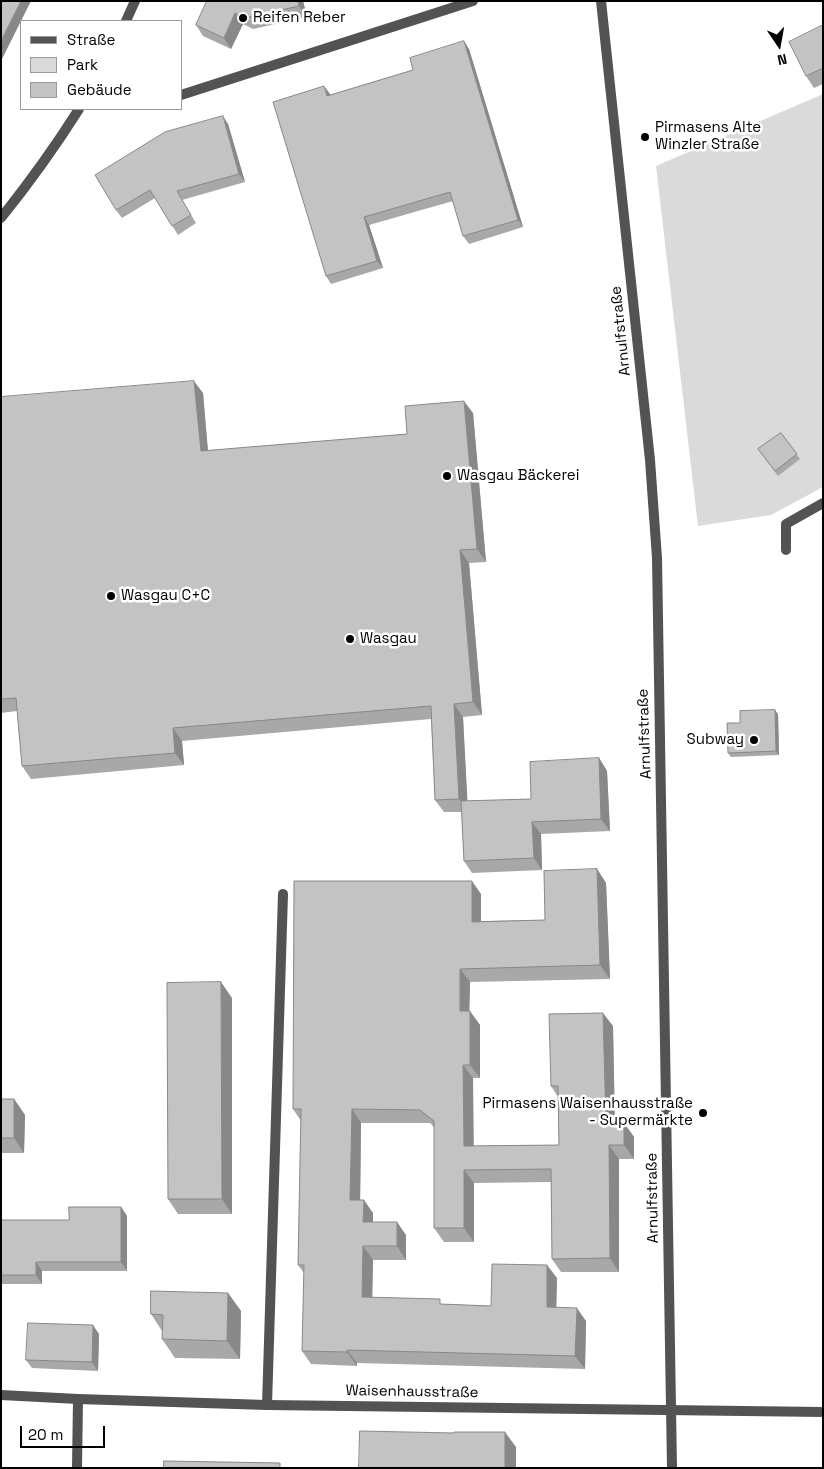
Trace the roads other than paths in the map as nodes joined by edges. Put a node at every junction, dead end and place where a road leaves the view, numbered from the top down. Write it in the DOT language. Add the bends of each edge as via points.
graph roads {
  1 [pos="135,1"];
  2 [pos="473,1"];
  3 [pos="601,1"];
  4 [pos="126,20"];
  5 [pos="182,96"];
  6 [pos="78,110"];
  7 [pos="1,218"];
  8 [pos="823,503"];
  9 [pos="786,550"];
  10 [pos="283,894"];
  11 [pos="1,1395"];
  12 [pos="78,1399"];
  13 [pos="267,1405"];
  14 [pos="672,1410"];
  15 [pos="823,1412"];
  16 [pos="77,1468"];
  17 [pos="672,1468"];
  1 -- 4 [label="street"];
  2 -- 5 [label="street"];
  3 -- 14 [label="street, Arnulfstraße" via="658,558"];
  6 -- 7 [label="street"];
  8 -- 9 [label="street" via="786,524"];
  10 -- 13 [label="street"];
  11 -- 12 [label="street, Waisenhausstraße"];
  12 -- 13 [label="street, Waisenhausstraße"];
  12 -- 16 [label="street"];
  13 -- 14 [label="street, Waisenhausstraße"];
  14 -- 15 [label="street, Waisenhausstraße"];
  14 -- 17 [label="street, Arnulfstraße"];
}
